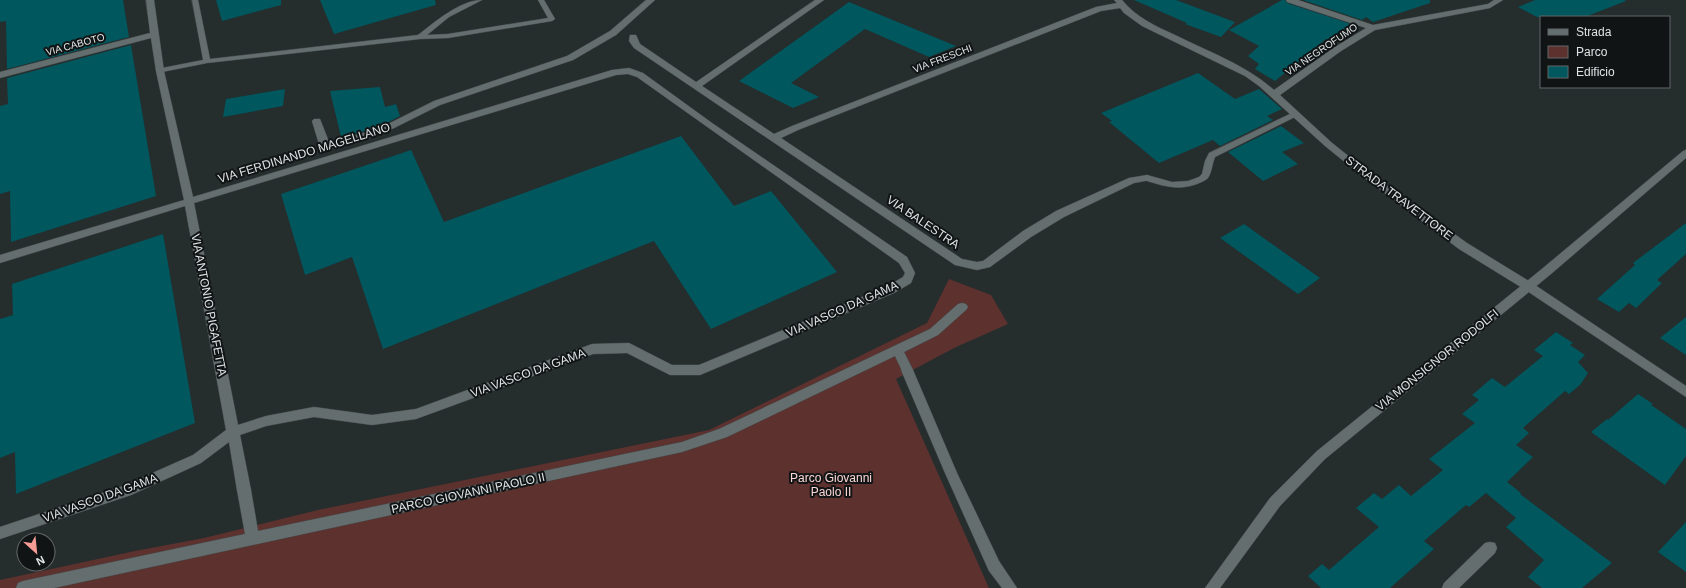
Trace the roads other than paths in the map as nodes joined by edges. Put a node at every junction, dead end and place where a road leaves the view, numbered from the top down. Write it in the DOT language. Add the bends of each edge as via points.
graph roads {
  1 [pos="150,0"];
  2 [pos="195,0"];
  3 [pos="479,0"];
  4 [pos="541,0"];
  5 [pos="651,0"];
  6 [pos="820,0"];
  7 [pos="1290,0"];
  8 [pos="1499,0"];
  9 [pos="1119,2"];
  10 [pos="1373,28"];
  11 [pos="155,34"];
  12 [pos="633,37"];
  13 [pos="420,38"];
  14 [pos="207,61"];
  15 [pos="160,71"];
  16 [pos="615,72"];
  17 [pos="0,75"];
  18 [pos="696,86"];
  19 [pos="1274,95"];
  20 [pos="1295,115"];
  21 [pos="317,121"];
  22 [pos="774,138"];
  23 [pos="1686,153"];
  24 [pos="1147,178"];
  25 [pos="189,201"];
  26 [pos="0,259"];
  27 [pos="1528,286"];
  28 [pos="962,307"];
  29 [pos="898,349"];
  30 [pos="1686,392"];
  31 [pos="233,432"];
  32 [pos="0,532"];
  33 [pos="253,538"];
  34 [pos="1490,548"];
  35 [pos="23,588"];
  36 [pos="1010,588"];
  37 [pos="1212,588"];
  38 [pos="1449,588"];
  1 -- 11 [label="street, VIA ANTONIO PIGAFETTA"];
  2 -- 14 [label="lane"];
  3 -- 13 [label="lane" via="447,16"];
  4 -- 13 [label="lane" via="552,19 448,36"];
  5 -- 21 [label="street" via="613,33 583,51 550,65 437,103 381,131 329,145 324,144"];
  6 -- 18 [label="street"];
  7 -- 10 [label="street"];
  8 -- 10 [label="street, VIA NEGROFUMO" via="1490,6"];
  9 -- 19 [label="street, STRADA TRAVETTORE" via="1130,14 1145,24 1248,74"];
  9 -- 22 [label="street, VIA FRESCHI"];
  10 -- 19 [label="street, VIA NEGROFUMO" via="1338,49"];
  11 -- 15 [label="street, VIA ANTONIO PIGAFETTA"];
  11 -- 17 [label="street, VIA CABOTO"];
  12 -- 18 [label="street, VIA BALESTRA" via="637,46"];
  13 -- 14 [label="lane"];
  14 -- 15 [label="lane"];
  15 -- 25 [label="street, VIA ANTONIO PIGAFETTA"];
  16 -- 25 [label="street, VIA FERDINANDO MAGELLANO"];
  16 -- 31 [label="street, VIA VASCO DA GAMA" via="630,70 640,75 903,260 910,273 907,280 890,290 700,370 670,370 629,348 592,350 416,414 372,420 314,412 266,421"];
  18 -- 22 [label="street, VIA BALESTRA"];
  19 -- 20 [label="street, STRADA TRAVETTORE"];
  20 -- 24 [label="lane" via="1212,155 1206,175 1185,186 1175,186"];
  20 -- 27 [label="street, STRADA TRAVETTORE" via="1369,177 1463,246"];
  22 -- 24 [label="street, VIA BALESTRA" via="959,262 977,266 994,260 1027,234 1060,214 1132,180"];
  23 -- 27 [label="street, VIA MONSIGNOR RODOLFI"];
  25 -- 26 [label="street, VIA FERDINANDO MAGELLANO"];
  25 -- 31 [label="street, VIA ANTONIO PIGAFETTA"];
  27 -- 30 [label="street, STRADA TRAVETTORE"];
  27 -- 37 [label="street, VIA MONSIGNOR RODOLFI" via="1321,455 1275,502"];
  28 -- 29 [label="street, PARCO GIOVANNI PAOLO II" via="934,332"];
  29 -- 33 [label="street, PARCO GIOVANNI PAOLO II" via="723,433 682,447"];
  29 -- 36 [label="street" via="994,566"];
  31 -- 32 [label="street, VIA VASCO DA GAMA" via="197,459 126,491"];
  31 -- 33 [label="street, VIA ANTONIO PIGAFETTA"];
  33 -- 35 [label="street, PARCO GIOVANNI PAOLO II"];
  34 -- 38 [label="street"];
}
